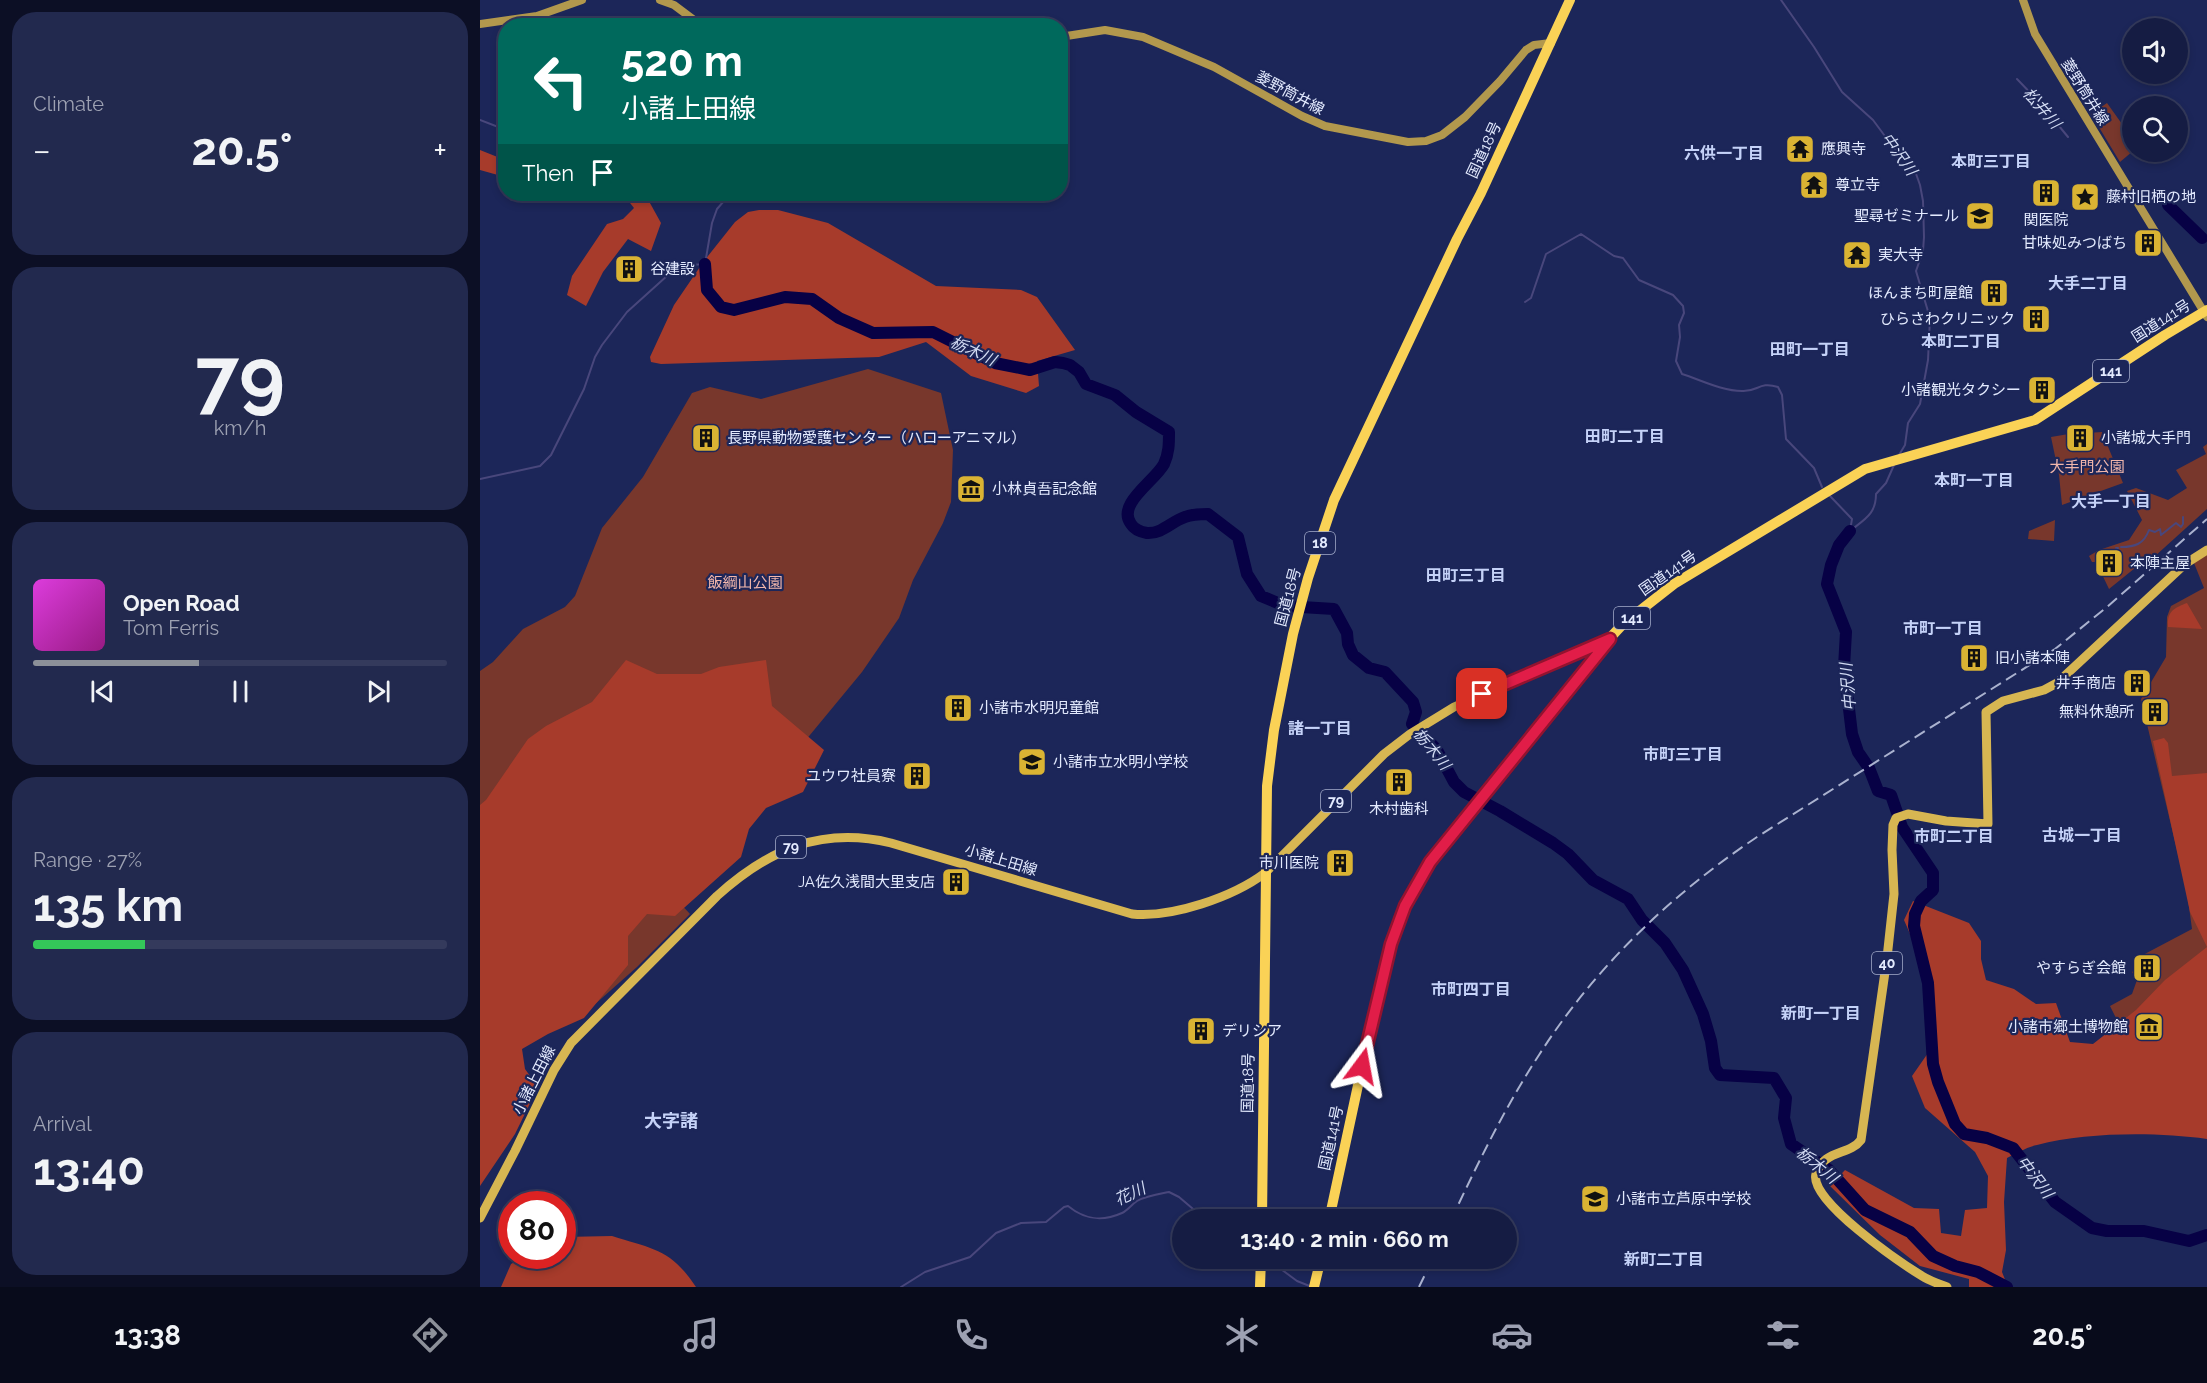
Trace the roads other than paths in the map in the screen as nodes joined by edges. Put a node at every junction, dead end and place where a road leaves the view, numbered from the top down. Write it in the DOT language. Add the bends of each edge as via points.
graph roads {
  1 [pos="582,0"];
  2 [pos="660,0"];
  3 [pos="1570,0"];
  4 [pos="2023,0"];
  5 [pos="523,18"];
  6 [pos="691,18"];
  7 [pos="498,21"];
  8 [pos="480,24"];
  9 [pos="1068,36"];
  10 [pos="1551,43"];
  11 [pos="2206,313"];
  12 [pos="2207,550"];
  13 [pos="1610,639"];
  14 [pos="1265,873"];
  15 [pos="1262,1209"];
  16 [pos="1331,1209"];
  17 [pos="480,1218"];
  18 [pos="1261,1269"];
  19 [pos="1318,1269"];
  20 [pos="1260,1287"];
  21 [pos="1314,1287"];
  22 [pos="1947,1287"];
  1 -- 5 [label="main road"];
  2 -- 6 [label="main road"];
  3 -- 10 [label="highway, 国道18号 / 18"];
  4 -- 11 [label="main road, 菱野筒井線" via="2035,34"];
  7 -- 8 [label="main road"];
  9 -- 10 [label="main road, 菱野筒井線" via="1105,30 1143,37 1214,67 1325,126 1408,142 1442,135 1465,117 1526,50"];
  10 -- 14 [label="highway, 国道18号 / 18" via="1334,500 1293,634 1274,730 1267,786"];
  11 -- 13 [label="highway, 国道141号 / 141" via="2035,420 1865,469 1843,481 1674,584"];
  12 -- 22 [label="main road, 40" via="2185,564 2057,683 2003,701 1986,712 1988,824 1908,814 1896,818 1893,825 1894,894 1862,1140 1828,1157 1815,1176 1815,1185 1851,1224 1924,1277"];
  13 -- 14 [label="main road, 小諸上田線 / 79" via="1461,703 1424,724 1384,754"];
  13 -- 16 [label="highway, 国道141号 / 141" via="1430,862 1405,906 1377,997"];
  14 -- 15 [label="highway, 国道18号 / 18"];
  14 -- 17 [label="main road, 小諸上田線 / 79" via="1215,900 1136,914 876,840 825,839 779,852 717,896 571,1043"];
  18 -- 20 [label="highway"];
  19 -- 21 [label="highway"];
}
